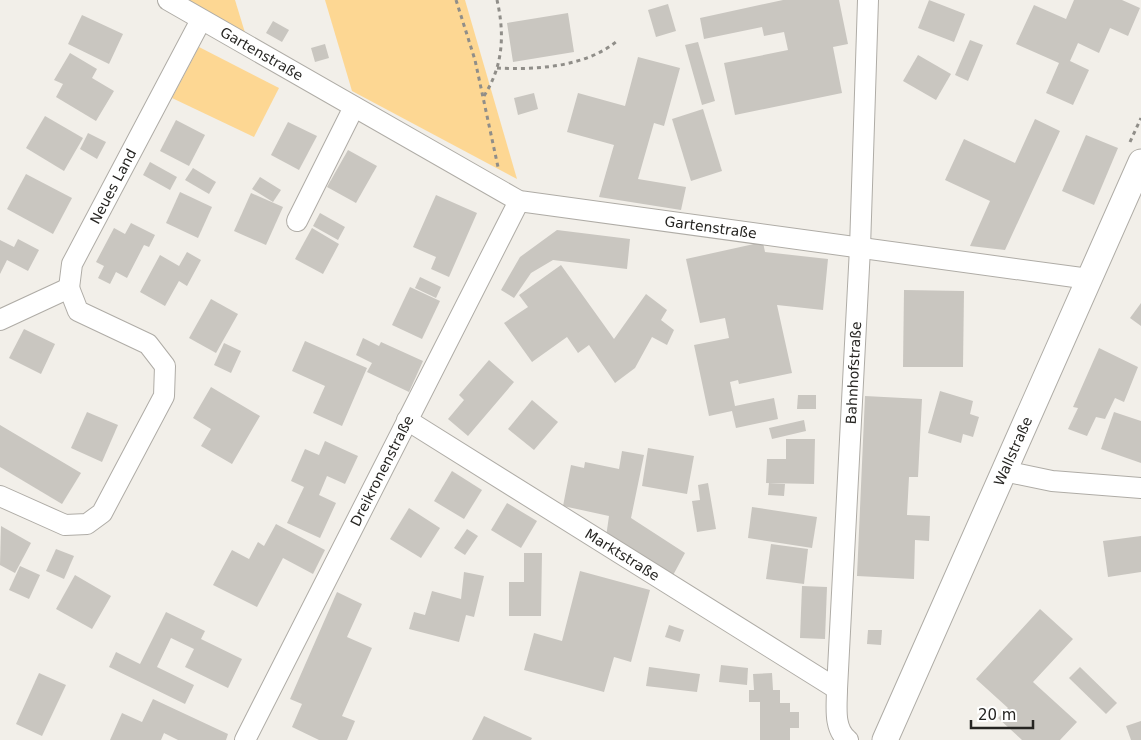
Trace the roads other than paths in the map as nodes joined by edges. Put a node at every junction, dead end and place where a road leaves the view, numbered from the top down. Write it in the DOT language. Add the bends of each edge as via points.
graph roads {
  1 [pos="168,0"];
  2 [pos="868,0"];
  3 [pos="201,20"];
  4 [pos="354,107"];
  5 [pos="1141,162"];
  6 [pos="519,201"];
  7 [pos="297,221"];
  8 [pos="860,248"];
  9 [pos="1089,279"];
  10 [pos="69,288"];
  11 [pos="0,320"];
  12 [pos="407,420"];
  13 [pos="1004,471"];
  14 [pos="1141,488"];
  15 [pos="0,496"];
  16 [pos="837,689"];
  17 [pos="887,739"];
  18 [pos="246,740"];
  19 [pos="848,740"];
  1 -- 3 [label="street, Gartenstraße"];
  2 -- 8 [label="street, Bahnhofstraße"];
  3 -- 4 [label="street, Gartenstraße"];
  3 -- 10 [label="street, Neues Land" via="72,264"];
  4 -- 6 [label="street, Gartenstraße"];
  4 -- 7 [label="street"];
  5 -- 9 [label="street, Wallstraße"];
  6 -- 8 [label="street, Gartenstraße"];
  6 -- 12 [label="street, Dreikronenstraße"];
  8 -- 9 [label="street, Gartenstraße"];
  8 -- 16 [label="street, Bahnhofstraße"];
  9 -- 13 [label="street, Wallstraße"];
  10 -- 11 [label="street"];
  10 -- 15 [label="street" via="78,311 148,344 165,366 164,396 102,513 87,524 65,525"];
  12 -- 16 [label="street, Marktstraße"];
  12 -- 18 [label="street, Dreikronenstraße"];
  13 -- 14 [label="street" via="1052,481"];
  13 -- 17 [label="street, Wallstraße"];
  16 -- 19 [label="street, Bahnhofstraße" via="837,721"];
}
